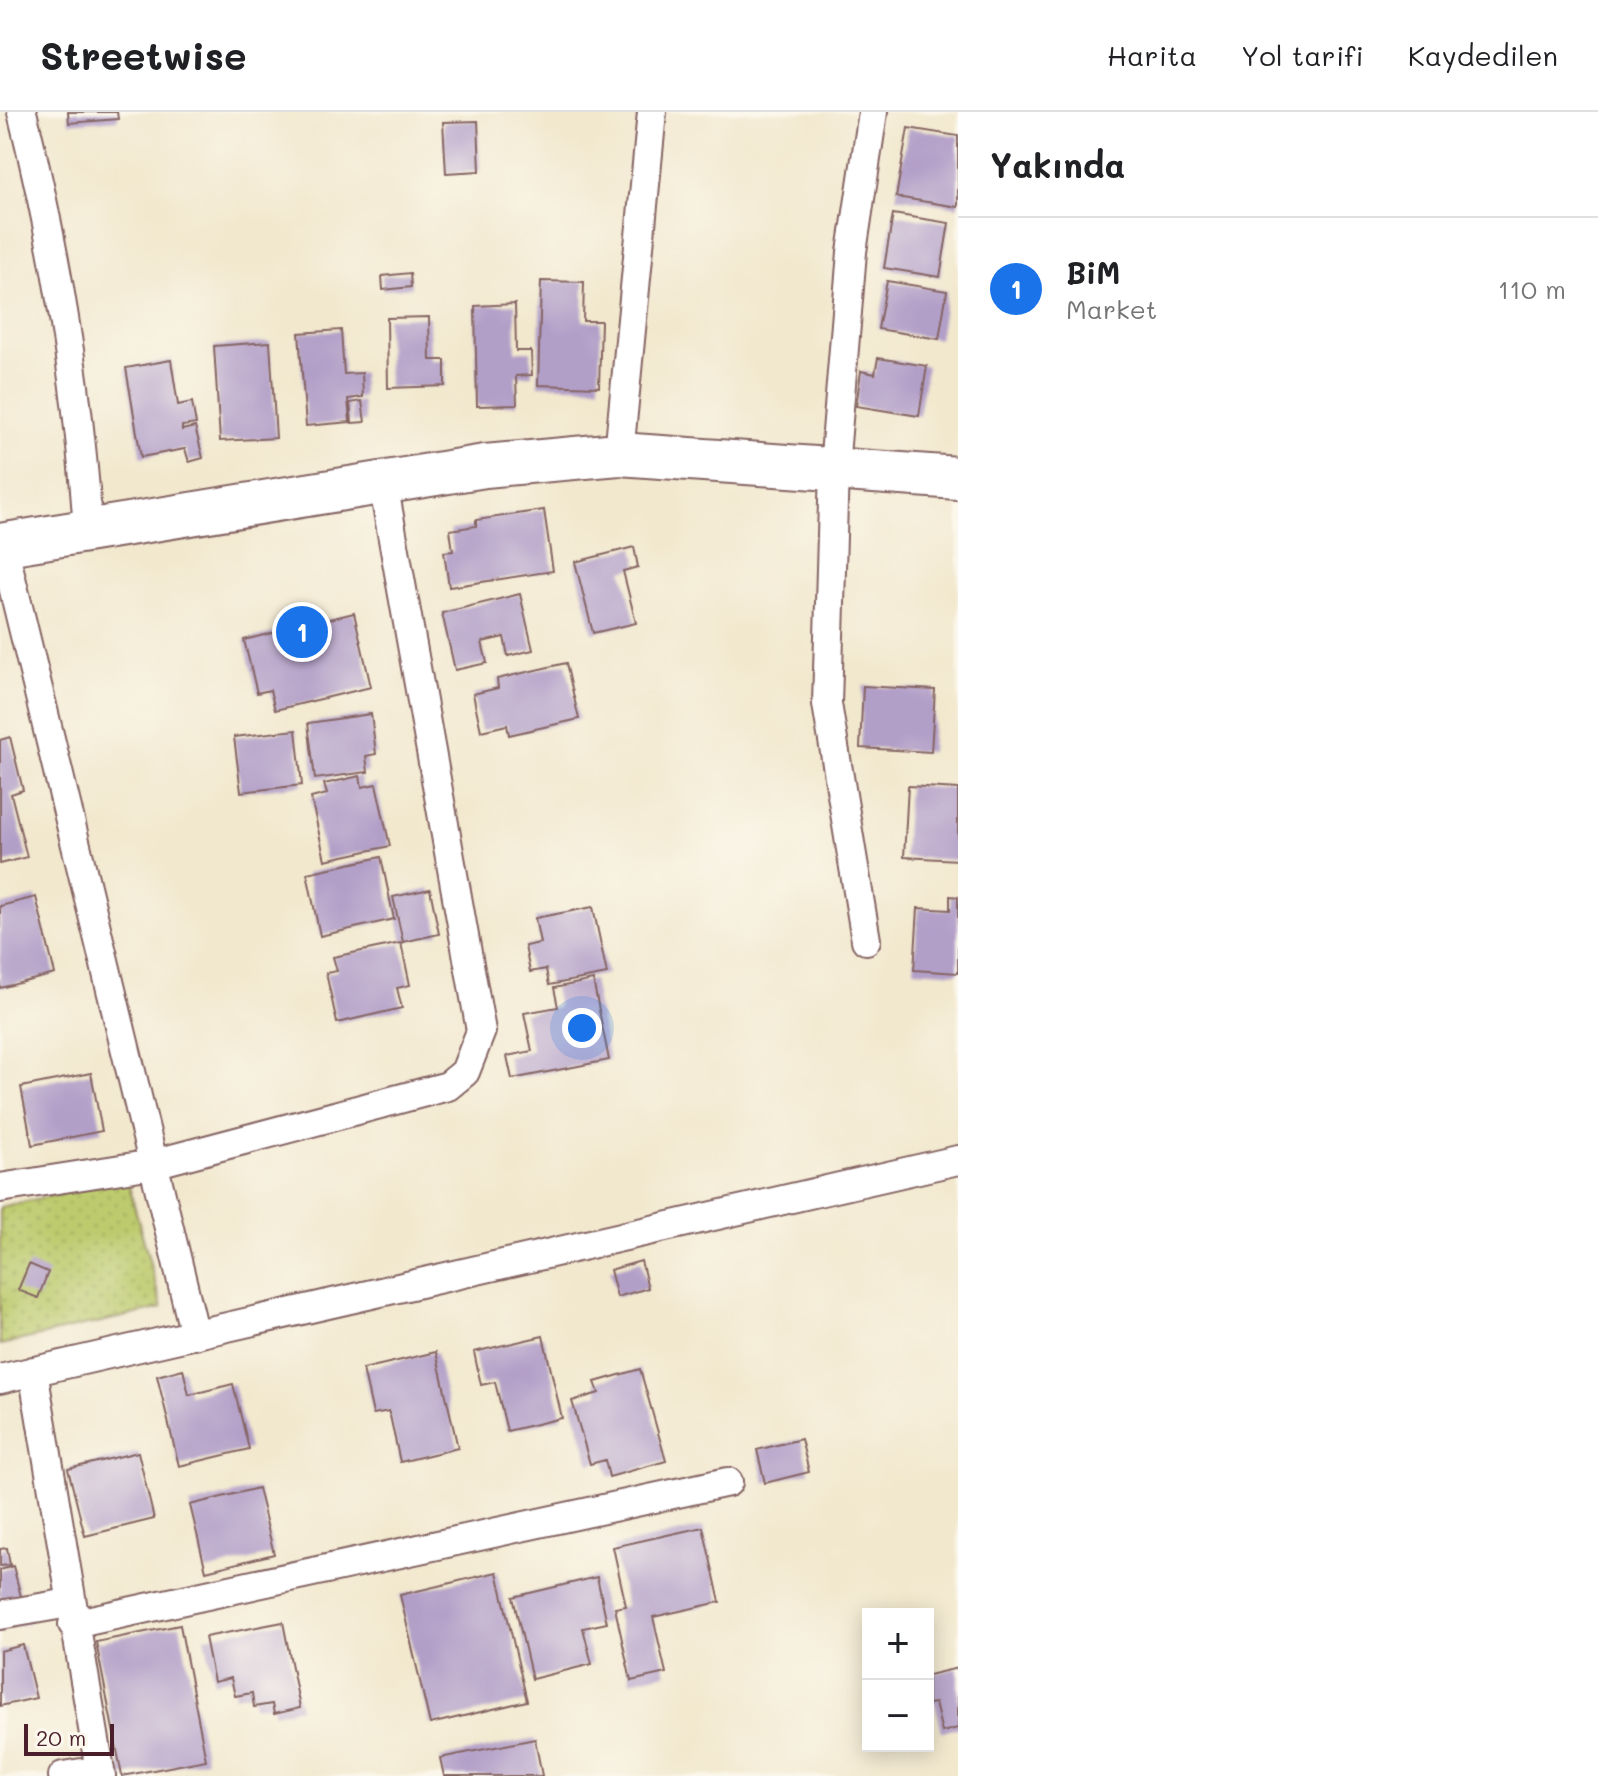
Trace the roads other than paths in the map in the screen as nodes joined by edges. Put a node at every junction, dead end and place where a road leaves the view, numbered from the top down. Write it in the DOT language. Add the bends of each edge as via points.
graph roads {
  1 [pos="22,112"];
  2 [pos="652,112"];
  3 [pos="873,112"];
  4 [pos="619,454"];
  5 [pos="834,468"];
  6 [pos="958,478"];
  7 [pos="383,483"];
  8 [pos="88,531"];
  9 [pos="1,545"];
  10 [pos="866,940"];
  11 [pos="958,1160"];
  12 [pos="153,1164"];
  13 [pos="0,1188"];
  14 [pos="195,1335"];
  15 [pos="33,1371"];
  16 [pos="0,1379"];
  17 [pos="728,1482"];
  18 [pos="71,1613"];
  19 [pos="0,1615"];
  20 [pos="101,1773"];
  21 [pos="63,1776"];
  1 -- 8 [label="street" via="53,246 81,427"];
  2 -- 4 [label="street"];
  3 -- 5 [label="street" via="852,252"];
  4 -- 5 [label="street"];
  4 -- 7 [label="street" via="485,466"];
  5 -- 6 [label="street"];
  5 -- 10 [label="street" via="827,704"];
  7 -- 8 [label="street"];
  7 -- 12 [label="street" via="481,1031 475,1052 465,1072 448,1086"];
  8 -- 9 [label="street"];
  9 -- 12 [label="street"];
  11 -- 14 [label="street"];
  12 -- 13 [label="street"];
  12 -- 14 [label="street"];
  14 -- 15 [label="street"];
  15 -- 16 [label="street"];
  15 -- 18 [label="street"];
  17 -- 18 [label="street"];
  18 -- 19 [label="street"];
  18 -- 20 [label="street"];
  20 -- 21 [label="street"];
}
